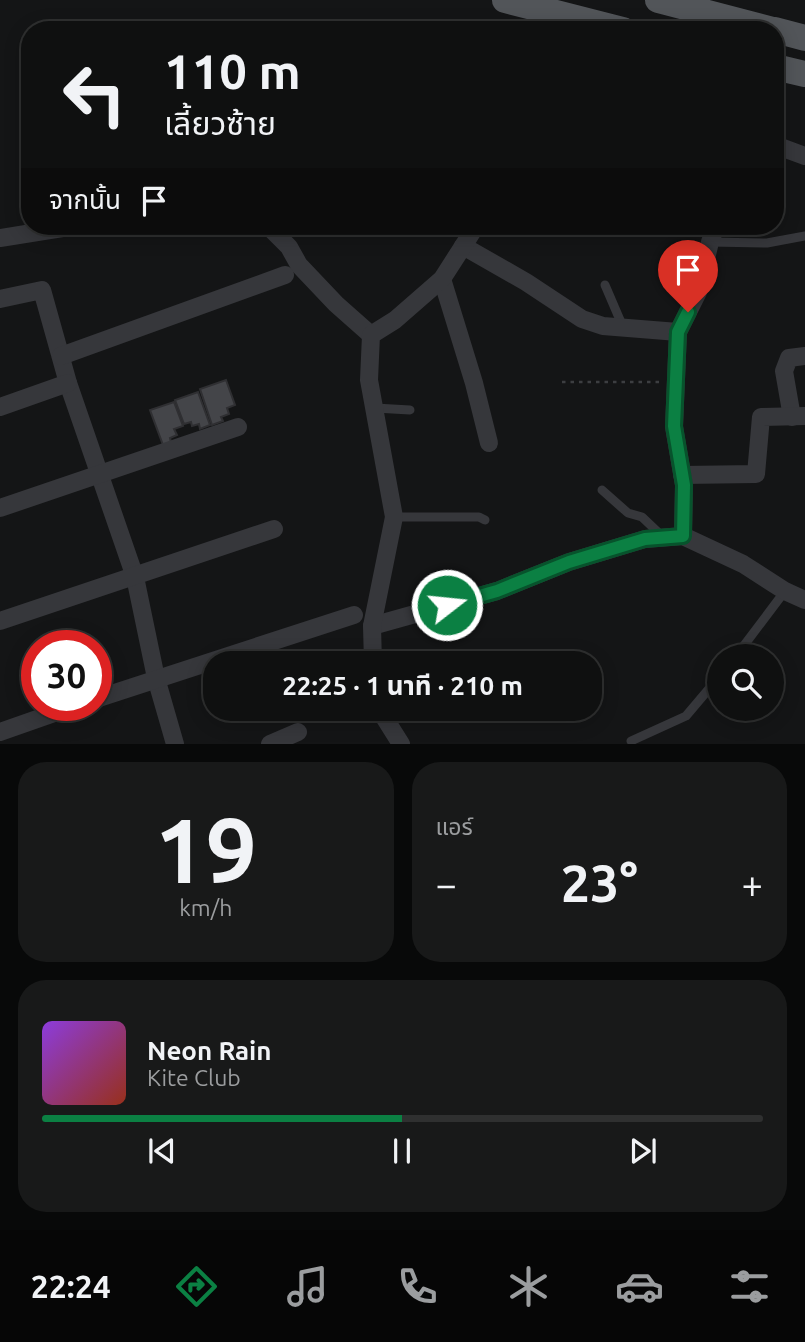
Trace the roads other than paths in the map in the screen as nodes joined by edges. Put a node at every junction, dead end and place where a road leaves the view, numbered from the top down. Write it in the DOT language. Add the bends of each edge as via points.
graph roads {
  1 [pos="505,0"];
  2 [pos="658,0"];
  3 [pos="711,6"];
  4 [pos="588,21"];
  5 [pos="750,21"];
  6 [pos="784,33"];
  7 [pos="805,38"];
  8 [pos="784,69"];
  9 [pos="805,75"];
  10 [pos="784,148"];
  11 [pos="805,156"];
  12 [pos="21,235"];
  13 [pos="277,235"];
  14 [pos="470,235"];
  15 [pos="713,235"];
  16 [pos="719,235"];
  17 [pos="805,236"];
  18 [pos="0,238"];
  19 [pos="463,246"];
  20 [pos="285,275"];
  21 [pos="442,279"];
  22 [pos="605,285"];
  23 [pos="0,299"];
  24 [pos="623,327"];
  25 [pos="678,332"];
  26 [pos="371,335"];
  27 [pos="61,356"];
  28 [pos="805,356"];
  29 [pos="68,383"];
  30 [pos="0,407"];
  31 [pos="375,408"];
  32 [pos="410,410"];
  33 [pos="799,416"];
  34 [pos="238,427"];
  35 [pos="489,443"];
  36 [pos="682,475"];
  37 [pos="99,476"];
  38 [pos="602,490"];
  39 [pos="0,508"];
  40 [pos="394,517"];
  41 [pos="485,520"];
  42 [pos="274,529"];
  43 [pos="683,536"];
  44 [pos="663,537"];
  45 [pos="135,577"];
  46 [pos="785,591"];
  47 [pos="805,600"];
  48 [pos="354,615"];
  49 [pos="0,621"];
  50 [pos="372,626"];
  51 [pos="745,644"];
  52 [pos="373,651"];
  53 [pos="156,678"];
  54 [pos="707,691"];
  55 [pos="112,693"];
  56 [pos="31,721"];
  57 [pos="387,721"];
  58 [pos="0,732"];
  59 [pos="298,732"];
  60 [pos="631,741"];
  61 [pos="175,744"];
  62 [pos="270,744"];
  63 [pos="401,744"];
  1 -- 4 [label="main road"];
  2 -- 3 [label="main road"];
  3 -- 5 [label="main road"];
  6 -- 7 [label="main road"];
  8 -- 9 [label="main road"];
  10 -- 11 [label="street"];
  12 -- 18 [label="street"];
  13 -- 26 [label="street" via="299,265"];
  14 -- 19 [label="street"];
  15 -- 25 [label="street" via="698,292"];
  16 -- 17 [label="lane" via="767,243"];
  19 -- 21 [label="street"];
  19 -- 24 [label="street" via="582,319"];
  20 -- 27 [label="street"];
  21 -- 26 [label="street"];
  21 -- 35 [label="street"];
  22 -- 24 [label="lane"];
  23 -- 27 [label="street" via="42,290"];
  24 -- 25 [label="street"];
  25 -- 36 [label="street" via="674,426"];
  26 -- 31 [label="street" via="369,380"];
  27 -- 29 [label="street"];
  28 -- 33 [label="street" via="789,358 784,371"];
  29 -- 30 [label="street"];
  29 -- 37 [label="street"];
  31 -- 32 [label="lane"];
  31 -- 40 [label="street"];
  33 -- 36 [label="street" via="761,417 756,474"];
  34 -- 37 [label="street"];
  36 -- 43 [label="street"];
  37 -- 39 [label="street"];
  37 -- 45 [label="street"];
  38 -- 44 [label="lane"];
  40 -- 41 [label="lane"];
  40 -- 50 [label="street"];
  42 -- 45 [label="street"];
  43 -- 44 [label="street"];
  43 -- 46 [label="street" via="743,564"];
  44 -- 50 [label="street" via="594,554 497,591"];
  45 -- 49 [label="street"];
  45 -- 53 [label="street"];
  46 -- 47 [label="street"];
  46 -- 51 [label="lane"];
  48 -- 53 [label="street"];
  50 -- 52 [label="street"];
  53 -- 55 [label="street"];
  53 -- 61 [label="street"];
  54 -- 60 [label="lane" via="686,716"];
  56 -- 58 [label="street"];
  57 -- 63 [label="street"];
  59 -- 62 [label="street"];
}
